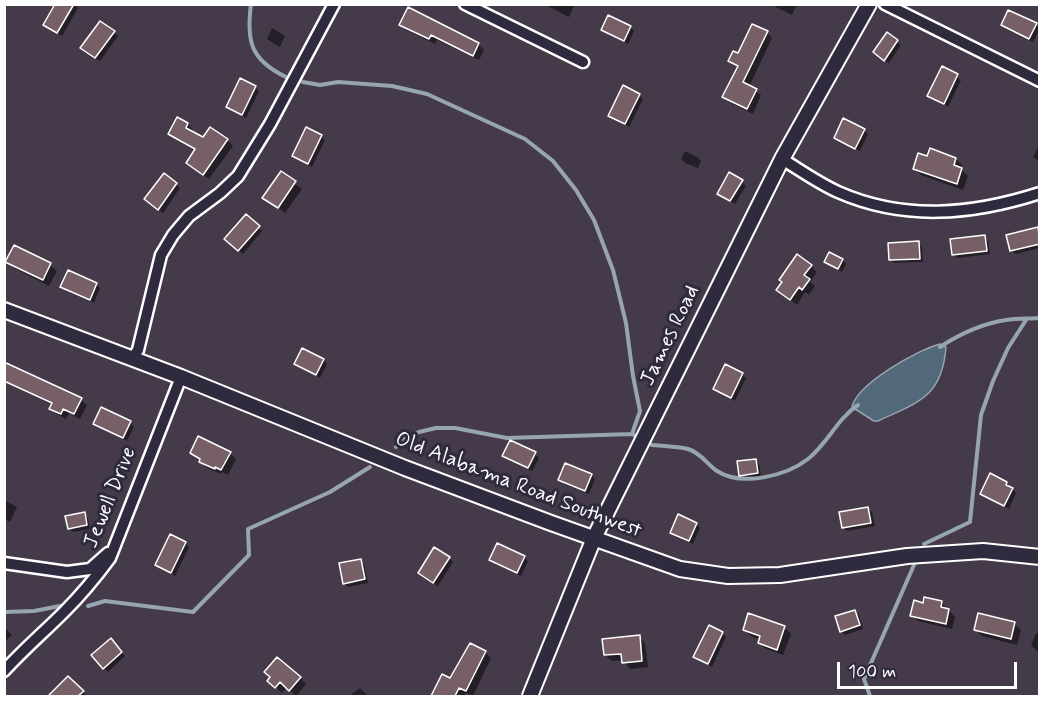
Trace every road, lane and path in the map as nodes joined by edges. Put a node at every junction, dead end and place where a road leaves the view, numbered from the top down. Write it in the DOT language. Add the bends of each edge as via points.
graph roads {
  1 [pos="334,4"];
  2 [pos="465,4"];
  3 [pos="869,4"];
  4 [pos="885,4"];
  5 [pos="583,62"];
  6 [pos="1040,81"];
  7 [pos="782,159"];
  8 [pos="1040,193"];
  9 [pos="4,310"];
  10 [pos="132,359"];
  11 [pos="181,377"];
  12 [pos="594,538"];
  13 [pos="113,549"];
  14 [pos="1040,557"];
  15 [pos="4,563"];
  16 [pos="4,671"];
  17 [pos="530,696"];
  1 -- 10 [label="street" via="238,176 189,216 161,255 138,350"];
  2 -- 5 [label="street"];
  3 -- 7 [label="street, James Road"];
  4 -- 6 [label="street"];
  7 -- 8 [label="street" via="838,192 897,210 939,213"];
  7 -- 12 [label="street, James Road"];
  9 -- 10 [label="street, Old Alabama Road Southwest"];
  10 -- 11 [label="street, Old Alabama Road Southwest"];
  11 -- 12 [label="street, Old Alabama Road Southwest" via="405,468"];
  11 -- 13 [label="street, Jewell Drive"];
  12 -- 14 [label="street, Old Alabama Road Southwest" via="680,569 728,576 780,575 918,555 983,551"];
  12 -- 17 [label="street, James Road"];
  13 -- 15 [label="street" via="90,569 67,572"];
  13 -- 16 [label="street, Jewell Drive" via="93,581"];
}
